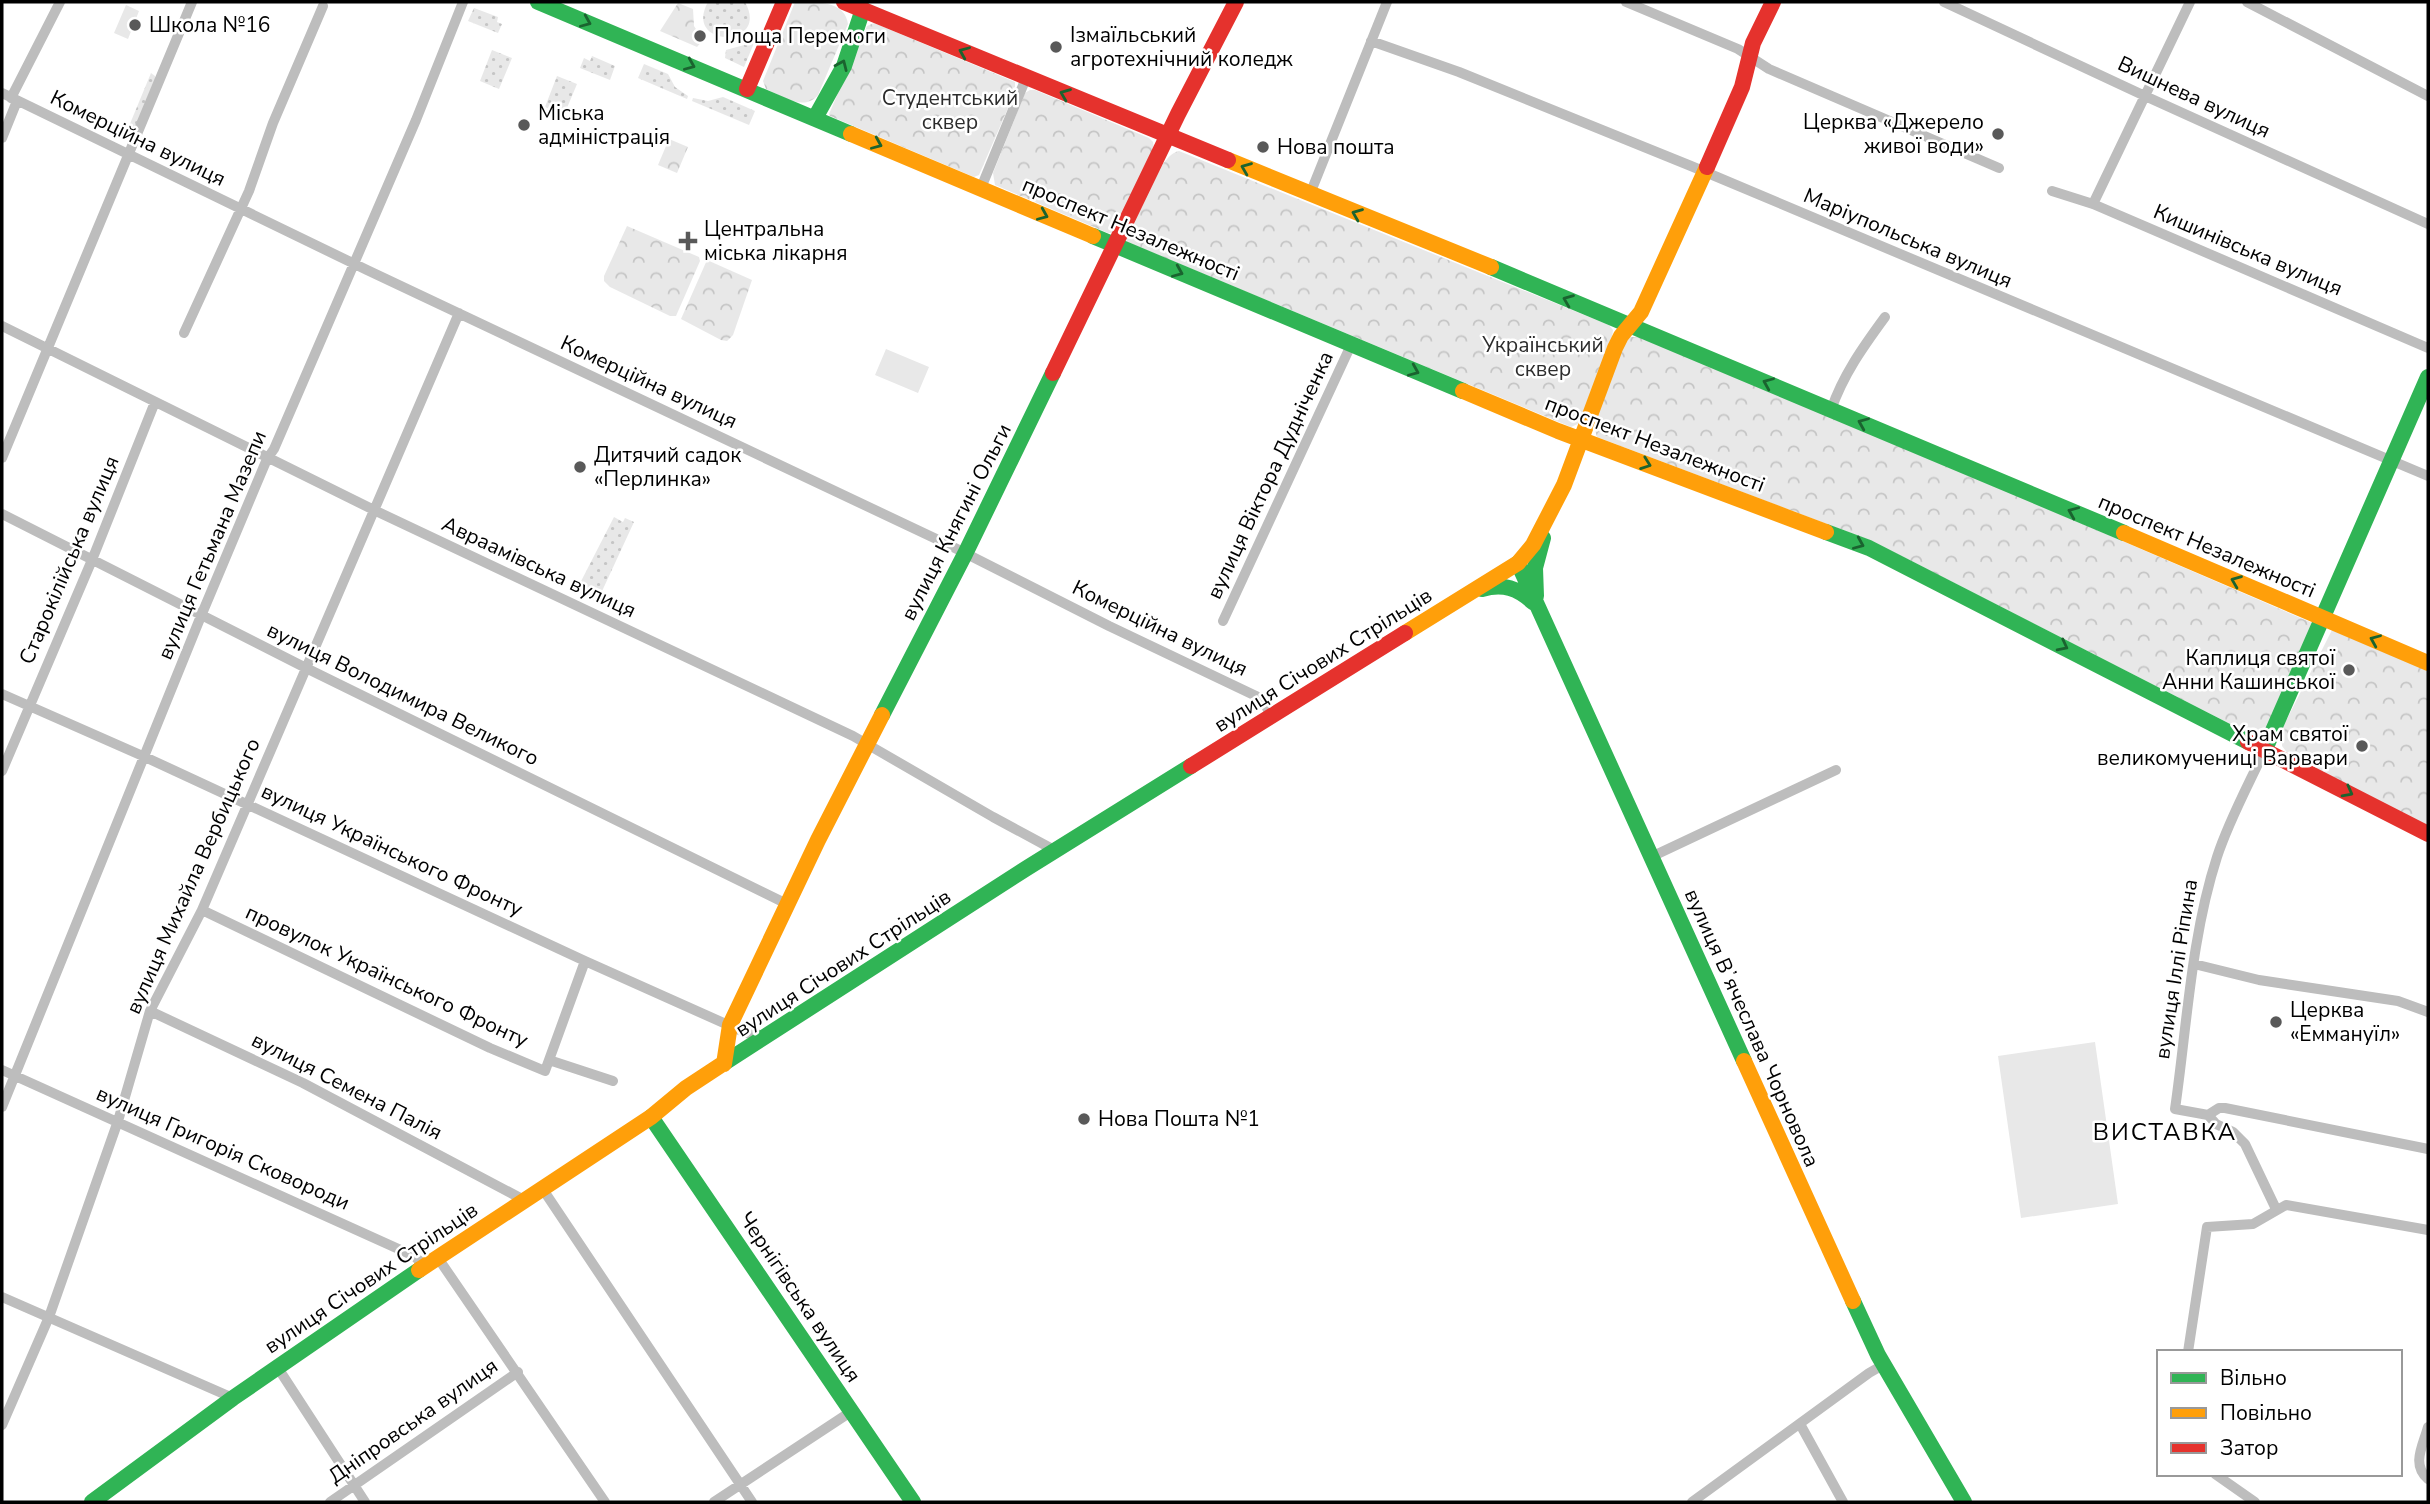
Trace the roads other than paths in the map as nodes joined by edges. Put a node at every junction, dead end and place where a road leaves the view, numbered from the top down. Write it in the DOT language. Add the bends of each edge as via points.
graph roads {
  1 [pos="60,2"];
  2 [pos="192,2"];
  3 [pos="463,2"];
  4 [pos="538,2"];
  5 [pos="784,2"];
  6 [pos="844,2"];
  7 [pos="1236,2"];
  8 [pos="1387,2"];
  9 [pos="1626,2"];
  10 [pos="1773,2"];
  11 [pos="1944,2"];
  12 [pos="2190,2"];
  13 [pos="2247,2"];
  14 [pos="323,6"];
  15 [pos="863,9"];
  16 [pos="1371,41"];
  17 [pos="1749,56"];
  18 [pos="1026,78"];
  19 [pos="747,89"];
  20 [pos="2145,96"];
  21 [pos="2428,96"];
  22 [pos="10,97"];
  23 [pos="815,117"];
  24 [pos="1167,136"];
  25 [pos="2,138"];
  26 [pos="129,154"];
  27 [pos="1998,168"];
  28 [pos="1705,172"];
  29 [pos="981,188"];
  30 [pos="2052,191"];
  31 [pos="1310,194"];
  32 [pos="2093,204"];
  33 [pos="241,210"];
  34 [pos="2428,225"];
  35 [pos="1115,245"];
  36 [pos="355,264"];
  37 [pos="459,313"];
  38 [pos="1885,317"];
  39 [pos="2,326"];
  40 [pos="1631,326"];
  41 [pos="184,333"];
  42 [pos="1351,345"];
  43 [pos="48,348"];
  44 [pos="2428,348"];
  45 [pos="2428,377"];
  46 [pos="155,402"];
  47 [pos="1831,410"];
  48 [pos="1582,440"];
  49 [pos="2,458"];
  50 [pos="267,459"];
  51 [pos="2390,462"];
  52 [pos="2428,476"];
  53 [pos="376,511"];
  54 [pos="2,514"];
  55 [pos="1547,523"];
  56 [pos="965,554"];
  57 [pos="92,560"];
  58 [pos="1518,563"];
  59 [pos="1473,591"];
  60 [pos="1538,607"];
  61 [pos="201,616"];
  62 [pos="2321,617"];
  63 [pos="1223,621"];
  64 [pos="2428,663"];
  65 [pos="306,668"];
  66 [pos="2,694"];
  67 [pos="29,707"];
  68 [pos="1271,716"];
  69 [pos="866,743"];
  70 [pos="2265,749"];
  71 [pos="145,757"];
  72 [pos="1836,770"];
  73 [pos="2,771"];
  74 [pos="247,804"];
  75 [pos="2428,834"];
  76 [pos="1056,851"];
  77 [pos="1651,857"];
  78 [pos="789,905"];
  79 [pos="202,910"];
  80 [pos="585,961"];
  81 [pos="2194,964"];
  82 [pos="150,1011"];
  83 [pos="2428,1012"];
  84 [pos="730,1025"];
  85 [pos="768,1036"];
  86 [pos="549,1060"];
  87 [pos="724,1064"];
  88 [pos="2,1070"];
  89 [pos="15,1076"];
  90 [pos="613,1081"];
  91 [pos="686,1088"];
  92 [pos="2,1107"];
  93 [pos="2208,1115"];
  94 [pos="651,1117"];
  95 [pos="118,1121"];
  96 [pos="2428,1149"];
  97 [pos="542,1188"];
  98 [pos="524,1200"];
  99 [pos="2276,1209"];
  100 [pos="2428,1230"];
  101 [pos="431,1262"];
  102 [pos="2,1297"];
  103 [pos="49,1317"];
  104 [pos="2188,1350"];
  105 [pos="1883,1365"];
  106 [pos="278,1368"];
  107 [pos="518,1372"];
  108 [pos="233,1398"];
  109 [pos="852,1411"];
  110 [pos="1800,1424"];
  111 [pos="2,1425"];
  112 [pos="2428,1427"];
  113 [pos="2218,1476"];
  114 [pos="2428,1479"];
  115 [pos="354,1485"];
  116 [pos="740,1485"];
  117 [pos="92,1502"];
  118 [pos="330,1502"];
  119 [pos="366,1502"];
  120 [pos="605,1502"];
  121 [pos="714,1502"];
  122 [pos="752,1502"];
  123 [pos="914,1502"];
  124 [pos="1692,1502"];
  125 [pos="1843,1502"];
  126 [pos="1964,1502"];
  127 [pos="2255,1502"];
  1 -- 22 [label="street"];
  2 -- 26 [label="street"];
  3 -- 36 [label="street, вулиця Гетьмана Мазепи"];
  4 -- 19 [label="main road, проспект Незалежності, one-way"];
  5 -- 19 [label="main road"];
  6 -- 15 [label="main road, проспект Незалежності"];
  7 -- 24 [label="main road, вулиця Княгині Ольги"];
  8 -- 16 [label="street"];
  9 -- 17 [label="street"];
  10 -- 17 [label="main road, вулиця Січових Стрільців"];
  11 -- 20 [label="street, Вишнева вулиця"];
  12 -- 20 [label="street"];
  13 -- 21 [label="street"];
  14 -- 33 [label="street"];
  18 -- 15 [label="main road, проспект Незалежності, one-way"];
  23 -- 15 [label="main road, one-way" via="824,106"];
  16 -- 28 [label="street, Маріупольська вулиця"];
  16 -- 31 [label="street"];
  17 -- 27 [label="street" via="1769,69"];
  17 -- 28 [label="main road, вулиця Січових Стрільців" via="1742,87"];
  24 -- 18 [label="main road, проспект Незалежності, one-way"];
  18 -- 29 [label="street"];
  19 -- 23 [label="main road, проспект Незалежності"];
  20 -- 32 [label="street"];
  20 -- 34 [label="street, Вишнева вулиця"];
  22 -- 25 [label="street"];
  22 -- 26 [label="street, Комерційна вулиця"];
  23 -- 29 [label="main road, проспект Незалежності, one-way"];
  31 -- 24 [label="main road, проспект Незалежності, one-way"];
  24 -- 35 [label="main road, вулиця Княгині Ольги"];
  26 -- 33 [label="street, Комерційна вулиця"];
  26 -- 43 [label="street"];
  28 -- 40 [label="main road, вулиця Січових Стрільців"];
  28 -- 51 [label="street, Маріупольська вулиця"];
  29 -- 35 [label="main road, проспект Незалежності, one-way"];
  30 -- 32 [label="street, Кишинівська вулиця"];
  40 -- 31 [label="main road, проспект Незалежності, one-way"];
  32 -- 44 [label="street, Кишинівська вулиця"];
  33 -- 36 [label="street, Комерційна вулиця"];
  33 -- 41 [label="street"];
  35 -- 42 [label="main road, проспект Незалежності, one-way"];
  35 -- 56 [label="main road, вулиця Княгині Ольги"];
  36 -- 37 [label="street, Комерційна вулиця"];
  36 -- 50 [label="street, вулиця Гетьмана Мазепи"];
  37 -- 53 [label="street, вулиця Михайла Вербицького"];
  37 -- 56 [label="street, Комерційна вулиця"];
  38 -- 47 [label="street" via="1861,349"];
  39 -- 43 [label="street, Авраамівська вулиця"];
  47 -- 40 [label="main road, проспект Незалежності, one-way"];
  40 -- 48 [label="main road, вулиця Січових Стрільців" via="1615,348"];
  42 -- 48 [label="main road, проспект Незалежності, one-way"];
  42 -- 63 [label="street, вулиця Віктора Дудніченка"];
  43 -- 46 [label="street, Авраамівська вулиця"];
  43 -- 49 [label="street"];
  45 -- 51 [label="main road, вулиця Іллі Ріпина"];
  46 -- 50 [label="street, Авраамівська вулиця"];
  46 -- 57 [label="street, Старокілійська вулиця"];
  62 -- 47 [label="main road, проспект Незалежності, one-way"];
  48 -- 55 [label="main road, вулиця Січових Стрільців"];
  48 -- 70 [label="main road, проспект Незалежності, one-way" via="1869,548"];
  50 -- 53 [label="street, Авраамівська вулиця"];
  50 -- 61 [label="street, вулиця Гетьмана Мазепи"];
  51 -- 52 [label="street, Маріупольська вулиця"];
  51 -- 62 [label="main road, вулиця Іллі Ріпина"];
  53 -- 65 [label="street, вулиця Михайла Вербицького"];
  53 -- 69 [label="street, Авраамівська вулиця"];
  54 -- 57 [label="street, вулиця Володимира Великого"];
  55 -- 58 [label="main road, вулиця Січових Стрільців"];
  55 -- 60 [label="main road" via="1535,568"];
  56 -- 68 [label="street, Комерційна вулиця" via="1256,696"];
  56 -- 69 [label="main road, вулиця Княгині Ольги"];
  57 -- 61 [label="street, вулиця Володимира Великого"];
  57 -- 67 [label="street, Старокілійська вулиця"];
  58 -- 59 [label="main road, вулиця Січових Стрільців"];
  58 -- 60 [label="main road, вулиця Вʼячеслава Чорновола"];
  59 -- 60 [label="main road" via="1496,585 1513,587"];
  59 -- 68 [label="main road, вулиця Січових Стрільців"];
  60 -- 77 [label="main road, вулиця Вʼячеслава Чорновола"];
  61 -- 65 [label="street, вулиця Володимира Великого"];
  61 -- 71 [label="street, вулиця Гетьмана Мазепи"];
  64 -- 62 [label="main road, проспект Незалежності, one-way"];
  62 -- 70 [label="main road, вулиця Іллі Ріпина"];
  65 -- 74 [label="street, вулиця Михайла Вербицького"];
  65 -- 78 [label="street, вулиця Володимира Великого"];
  66 -- 67 [label="street, вулиця Українського Фронту"];
  67 -- 71 [label="street, вулиця Українського Фронту"];
  67 -- 73 [label="street, Старокілійська вулиця"];
  68 -- 76 [label="main road, вулиця Січових Стрільців"];
  69 -- 76 [label="street, Авраамівська вулиця"];
  69 -- 78 [label="main road, вулиця Княгині Ольги"];
  70 -- 75 [label="main road, проспект Незалежності, one-way"];
  70 -- 81 [label="street, вулиця Іллі Ріпина" via="2217,857"];
  71 -- 74 [label="street, вулиця Українського Фронту"];
  71 -- 89 [label="street, вулиця Гетьмана Мазепи"];
  72 -- 77 [label="street"];
  74 -- 79 [label="street, вулиця Михайла Вербицького"];
  74 -- 80 [label="street, вулиця Українського Фронту"];
  76 -- 85 [label="main road, вулиця Січових Стрільців"];
  77 -- 105 [label="main road, вулиця Вʼячеслава Чорновола"];
  78 -- 84 [label="main road, вулиця Княгині Ольги"];
  79 -- 82 [label="street, вулиця Михайла Вербицького"];
  79 -- 86 [label="street, провулок Українського Фронту" via="490,1048 545,1071"];
  80 -- 84 [label="street, вулиця Українського Фронту"];
  80 -- 86 [label="street, провулок Українського Фронту"];
  81 -- 83 [label="street" via="2259,980 2398,1001"];
  81 -- 93 [label="street, вулиця Іллі Ріпина" via="2175,1109"];
  82 -- 95 [label="street, вулиця Михайла Вербицького"];
  82 -- 98 [label="street, вулиця Семена Палія" via="303,1083"];
  84 -- 85 [label="street, вулиця Українського Фронту"];
  84 -- 87 [label="main road, вулиця Княгині Ольги"];
  84 -- 91 [label="main road" via="705,1069"];
  85 -- 87 [label="main road, вулиця Січових Стрільців"];
  86 -- 90 [label="street, провулок Українського Фронту"];
  87 -- 91 [label="main road, вулиця Січових Стрільців"];
  88 -- 89 [label="street, вулиця Григорія Сковороди"];
  89 -- 92 [label="street, вулиця Гетьмана Мазепи"];
  89 -- 95 [label="street, вулиця Григорія Сковороди"];
  91 -- 94 [label="main road, вулиця Січових Стрільців"];
  93 -- 96 [label="street" via="2225,1108"];
  93 -- 99 [label="street" via="2245,1144"];
  94 -- 97 [label="main road, вулиця Січових Стрільців"];
  94 -- 109 [label="main road, Чернігівська вулиця"];
  95 -- 101 [label="street, вулиця Григорія Сковороди"];
  95 -- 103 [label="street, вулиця Михайла Вербицького"];
  97 -- 98 [label="main road, вулиця Січових Стрільців"];
  97 -- 116 [label="street"];
  98 -- 101 [label="main road, вулиця Січових Стрільців"];
  99 -- 100 [label="street" via="2291,1206"];
  99 -- 104 [label="street" via="2253,1224 2207,1227"];
  101 -- 106 [label="main road, вулиця Січових Стрільців"];
  101 -- 107 [label="street, вулиця Григорія Сковороди"];
  102 -- 103 [label="street"];
  103 -- 108 [label="street"];
  103 -- 111 [label="street, вулиця Михайла Вербицького"];
  105 -- 110 [label="street"];
  105 -- 126 [label="main road, вулиця Вʼячеслава Чорновола"];
  106 -- 108 [label="main road, вулиця Січових Стрільців"];
  106 -- 115 [label="street"];
  107 -- 115 [label="street, Дніпровська вулиця"];
  107 -- 120 [label="street, вулиця Григорія Сковороди"];
  108 -- 117 [label="main road, вулиця Січових Стрільців"];
  109 -- 116 [label="street"];
  109 -- 123 [label="main road, Чернігівська вулиця"];
  110 -- 124 [label="street"];
  110 -- 125 [label="street"];
  112 -- 114 [label="street" via="2418,1463"];
  113 -- 127 [label="street"];
  115 -- 118 [label="street, Дніпровська вулиця"];
  115 -- 119 [label="street"];
  116 -- 121 [label="street"];
  116 -- 122 [label="street"];
}
